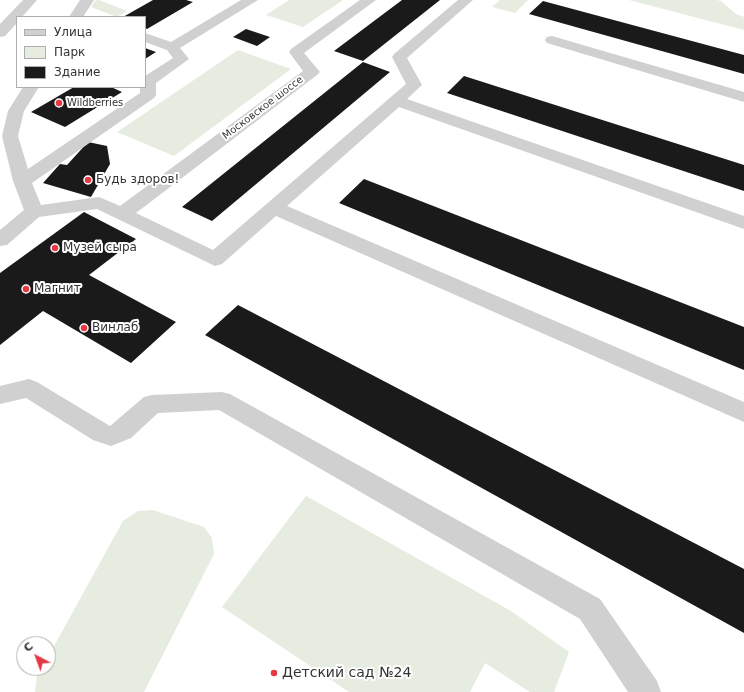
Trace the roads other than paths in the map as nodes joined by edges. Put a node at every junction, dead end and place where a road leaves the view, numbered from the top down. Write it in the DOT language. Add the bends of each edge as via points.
graph roads {
  1 [pos="30,0"];
  2 [pos="251,0"];
  3 [pos="369,0"];
  4 [pos="466,0"];
  5 [pos="81,9"];
  6 [pos="93,16"];
  7 [pos="0,34"];
  8 [pos="146,37"];
  9 [pos="552,40"];
  10 [pos="172,47"];
  11 [pos="30,88"];
  12 [pos="744,97"];
  13 [pos="397,100"];
  14 [pos="8,111"];
  15 [pos="22,181"];
  16 [pos="274,208"];
  17 [pos="34,212"];
  18 [pos="122,214"];
  19 [pos="744,222"];
  20 [pos="0,240"];
  21 [pos="0,395"];
  22 [pos="744,412"];
  23 [pos="646,692"];
  1 -- 7 [label="street"];
  2 -- 10 [label="street"];
  3 -- 18 [label="street, Московское шоссе" via="296,52 312,72"];
  4 -- 13 [label="street" via="399,57 414,85"];
  5 -- 6 [label="street"];
  8 -- 10 [label="street"];
  9 -- 12 [label="street"];
  10 -- 15 [label="street" via="181,59 148,81 148,95"];
  11 -- 14 [label="street"];
  13 -- 16 [label="street"];
  13 -- 19 [label="street"];
  14 -- 15 [label="street" via="10,136"];
  15 -- 17 [label="street"];
  16 -- 18 [label="street" via="215,259"];
  16 -- 22 [label="street"];
  17 -- 18 [label="street" via="99,203"];
  17 -- 20 [label="street"];
  21 -- 23 [label="street" via="29,388 111,436 122,431 152,404 222,401 590,609"];
}
